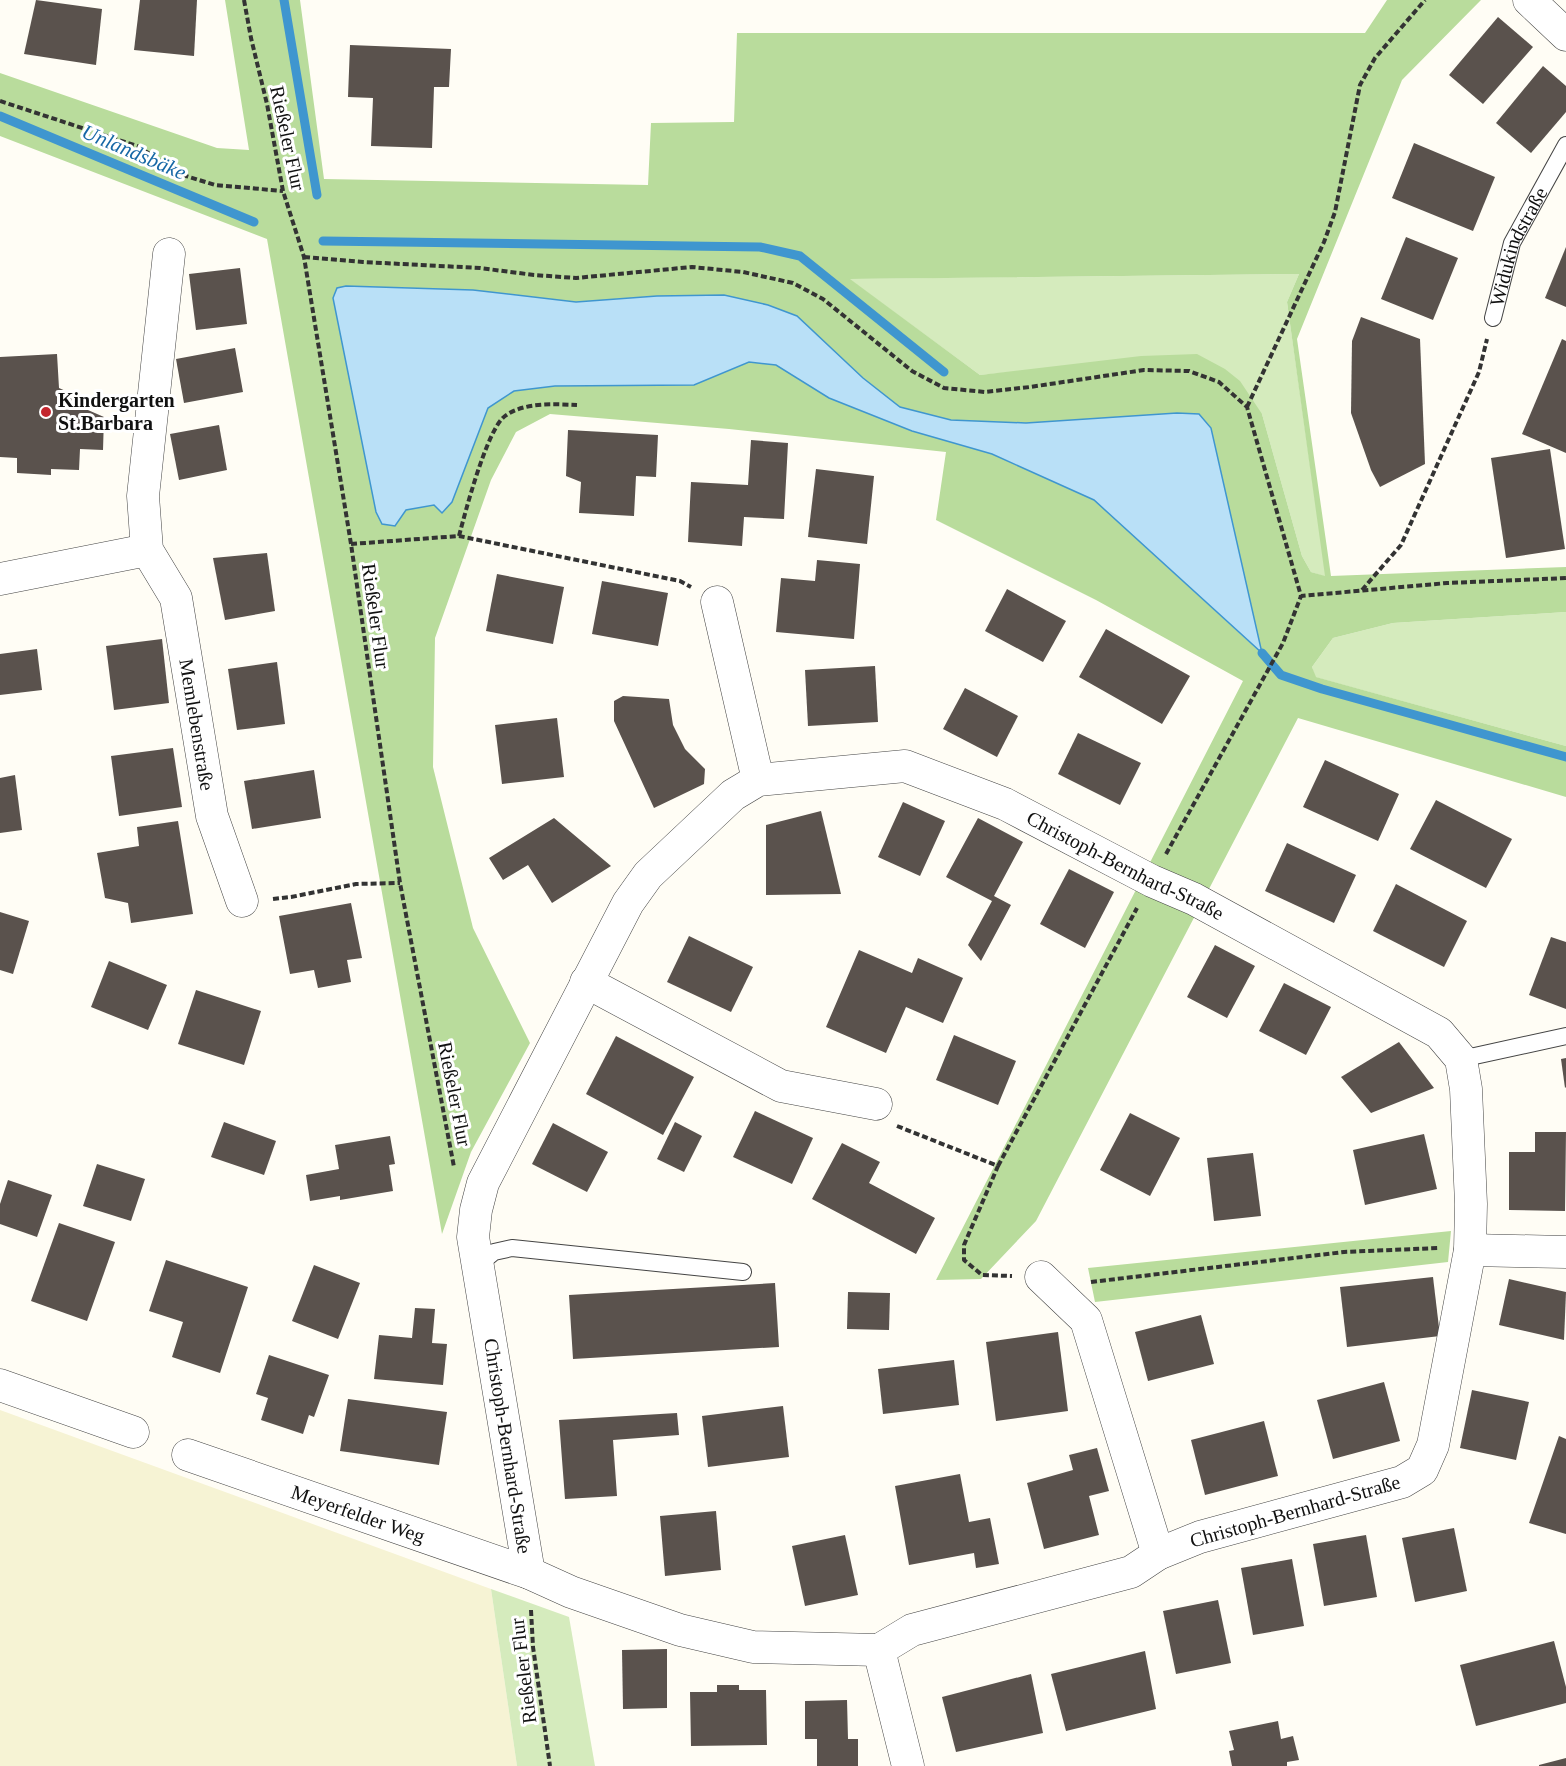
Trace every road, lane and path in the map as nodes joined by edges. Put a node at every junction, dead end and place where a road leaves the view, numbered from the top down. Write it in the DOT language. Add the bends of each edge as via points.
graph roads {
  1 [pos="244,0"];
  2 [pos="1425,0"];
  3 [pos="1529,0"];
  4 [pos="1566,35"];
  5 [pos="0,101"];
  6 [pos="1566,145"];
  7 [pos="283,191"];
  8 [pos="169,254"];
  9 [pos="304,257"];
  10 [pos="1493,318"];
  11 [pos="577,405"];
  12 [pos="1247,407"];
  13 [pos="459,536"];
  14 [pos="351,544"];
  15 [pos="147,550"];
  16 [pos="1566,578"];
  17 [pos="0,579"];
  18 [pos="1362,591"];
  19 [pos="1301,596"];
  20 [pos="717,602"];
  21 [pos="758,780"];
  22 [pos="1152,880"];
  23 [pos="400,883"];
  24 [pos="242,902"];
  25 [pos="586,982"];
  26 [pos="1566,1036"];
  27 [pos="1461,1059"];
  28 [pos="876,1104"];
  29 [pos="998,1166"];
  30 [pos="456,1179"];
  31 [pos="1470,1250"];
  32 [pos="1566,1252"];
  33 [pos="478,1265"];
  34 [pos="743,1272"];
  35 [pos="1041,1277"];
  36 [pos="1089,1282"];
  37 [pos="0,1385"];
  38 [pos="133,1432"];
  39 [pos="188,1455"];
  40 [pos="1158,1554"];
  41 [pos="529,1573"];
  42 [pos="879,1650"];
  43 [pos="550,1766"];
  44 [pos="908,1766"];
  1 -- 7 [label="path, Rießeler Flur"];
  2 -- 12 [label="path" via="1375,58 1360,85 1335,212"];
  3 -- 4 [label="street"];
  5 -- 7 [label="path" via="136,146 186,176 215,185"];
  6 -- 10 [label="lane, Widukindstraße" via="1512,243"];
  7 -- 9 [label="path, Rießeler Flur"];
  8 -- 15 [label="street, Memlebenstraße" via="143,496"];
  9 -- 12 [label="path" via="576,278 692,267 743,272 793,283 823,300 912,371 944,388 985,392 1144,370 1189,371 1219,382"];
  9 -- 14 [label="path, Rießeler Flur"];
  10 -- 18 [label="path" via="1479,372 1401,545"];
  11 -- 13 [label="path" via="523,408 503,417 488,443"];
  12 -- 19 [label="path"];
  13 -- 14 [label="path"];
  13 -- 20 [label="path" via="680,581"];
  14 -- 23 [label="path, Rießeler Flur"];
  15 -- 17 [label="street"];
  15 -- 24 [label="street, Memlebenstraße" via="176,597 212,816"];
  16 -- 18 [label="path" via="1447,582"];
  18 -- 19 [label="path"];
  19 -- 22 [label="path" via="1283,643"];
  20 -- 21 [label="street"];
  21 -- 22 [label="street, Christoph-Bernhard-Straße" via="905,766 1005,804"];
  21 -- 25 [label="street, Christoph-Bernhard-Straße" via="733,795 648,875 628,903"];
  22 -- 27 [label="street, Christoph-Bernhard-Straße" via="1439,1033"];
  22 -- 29 [label="path"];
  23 -- 24 [label="path" via="356,884"];
  23 -- 30 [label="path, Rießeler Flur"];
  25 -- 28 [label="street" via="781,1086"];
  25 -- 33 [label="street, Christoph-Bernhard-Straße" via="483,1183 473,1237"];
  26 -- 27 [label="lane"];
  27 -- 31 [label="street, Christoph-Bernhard-Straße" via="1468,1123"];
  28 -- 29 [label="path" via="893,1125"];
  29 -- 35 [label="path" via="964,1245 964,1260 982,1275"];
  31 -- 32 [label="street"];
  31 -- 36 [label="path" via="1344,1252"];
  31 -- 40 [label="street, Christoph-Bernhard-Straße" via="1433,1445 1422,1470 1402,1482 1200,1537"];
  33 -- 34 [label="lane" via="494,1252 512,1248"];
  33 -- 41 [label="street, Christoph-Bernhard-Straße"];
  35 -- 40 [label="street" via="1086,1320"];
  37 -- 38 [label="street"];
  39 -- 41 [label="street, Meyerfelder Weg"];
  40 -- 42 [label="street, Christoph-Bernhard-Straße" via="1131,1572 912,1630"];
  41 -- 42 [label="street, Christoph-Bernhard-Straße" via="680,1630 753,1647"];
  41 -- 43 [label="path, Rießeler Flur" via="532,1647"];
  42 -- 44 [label="street"];
}
